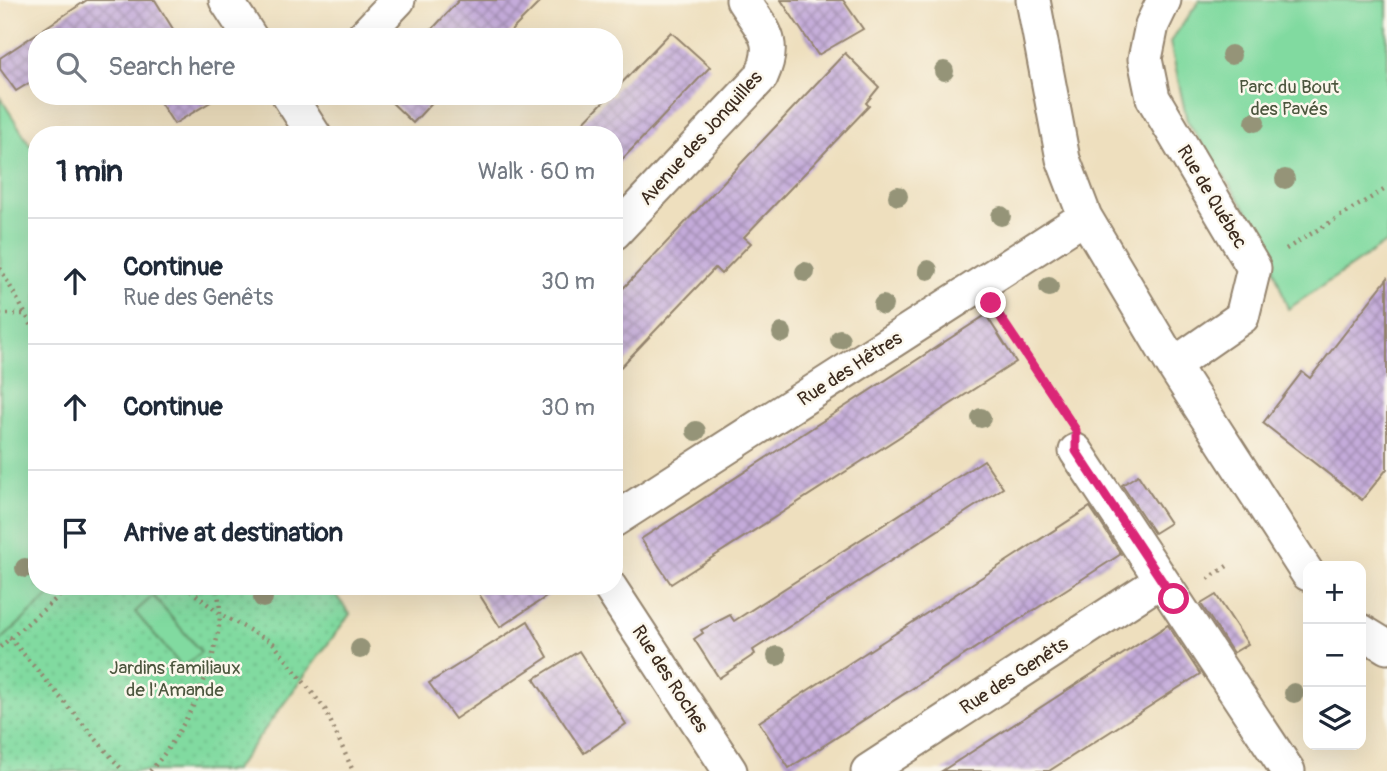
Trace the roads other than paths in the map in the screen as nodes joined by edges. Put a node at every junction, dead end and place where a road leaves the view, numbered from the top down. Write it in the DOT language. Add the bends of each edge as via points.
graph roads {
  1 [pos="226,0"];
  2 [pos="398,0"];
  3 [pos="743,0"];
  4 [pos="1033,0"];
  5 [pos="1164,0"];
  6 [pos="244,28"];
  7 [pos="372,28"];
  8 [pos="1085,217"];
  9 [pos="623,223"];
  10 [pos="1173,366"];
  11 [pos="1076,451"];
  12 [pos="623,514"];
  13 [pos="1303,566"];
  14 [pos="1160,581"];
  15 [pos="615,595"];
  16 [pos="1366,634"];
  17 [pos="1387,647"];
  18 [pos="730,771"];
  19 [pos="868,771"];
  20 [pos="1288,771"];
  1 -- 6 [label="street"];
  2 -- 7 [label="street"];
  3 -- 9 [label="street, Avenue des Jonquilles" via="770,43 761,77"];
  4 -- 8 [label="street" via="1063,159"];
  5 -- 10 [label="street, Rue de Québec" via="1152,25 1145,59 1153,98 1254,268 1242,317"];
  8 -- 10 [label="street"];
  8 -- 12 [label="street, Rue des Hêtres"];
  10 -- 13 [label="street"];
  11 -- 14 [label="street"];
  14 -- 19 [label="street, Rue des Genêts"];
  14 -- 20 [label="street"];
  15 -- 18 [label="street, Rue des Roches"];
  16 -- 17 [label="street"];
}
